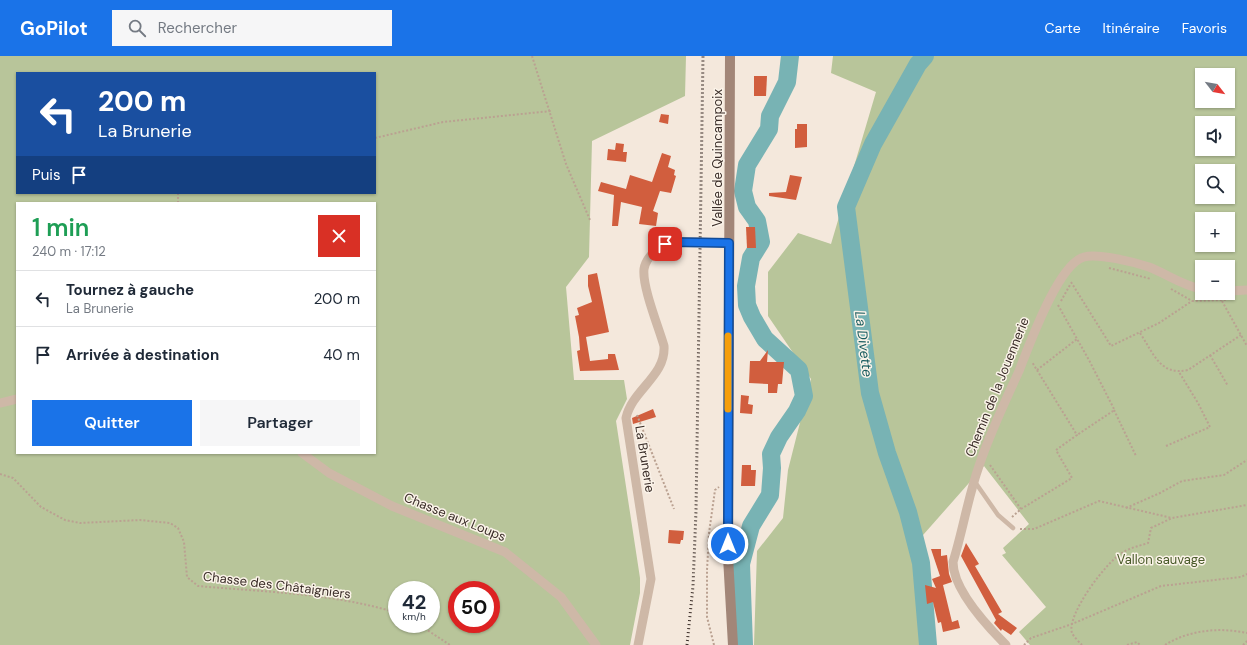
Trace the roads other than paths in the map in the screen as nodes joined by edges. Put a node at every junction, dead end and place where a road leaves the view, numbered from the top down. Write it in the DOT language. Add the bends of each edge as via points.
graph roads {
  1 [pos="730,56"];
  2 [pos="729,243"];
  3 [pos="1195,288"];
  4 [pos="1247,290"];
  5 [pos="1235,294"];
  6 [pos="16,399"];
  7 [pos="0,403"];
  8 [pos="303,454"];
  9 [pos="974,482"];
  10 [pos="1013,528"];
  11 [pos="596,645"];
  12 [pos="638,645"];
  13 [pos="732,645"];
  14 [pos="1006,645"];
  1 -- 2 [label="main road, Vallée de Quincampoix"];
  2 -- 12 [label="street, La Brunerie" via="671,242 656,250 644,269 644,278 665,354 660,367 627,411 625,426 651,579"];
  2 -- 13 [label="main road, Vallée de Quincampoix" via="728,557"];
  3 -- 9 [label="street, Chemin de la Jouennerie" via="1149,267 1104,257 1082,258 1072,266 1040,318"];
  4 -- 5 [label="street"];
  6 -- 7 [label="street"];
  8 -- 11 [label="street, Chasse aux Loups" via="329,474 392,506 505,552 560,597"];
  9 -- 10 [label="lane" via="998,515"];
  9 -- 14 [label="street, Chemin de la Jouennerie" via="953,569 966,596 987,627"];
}
